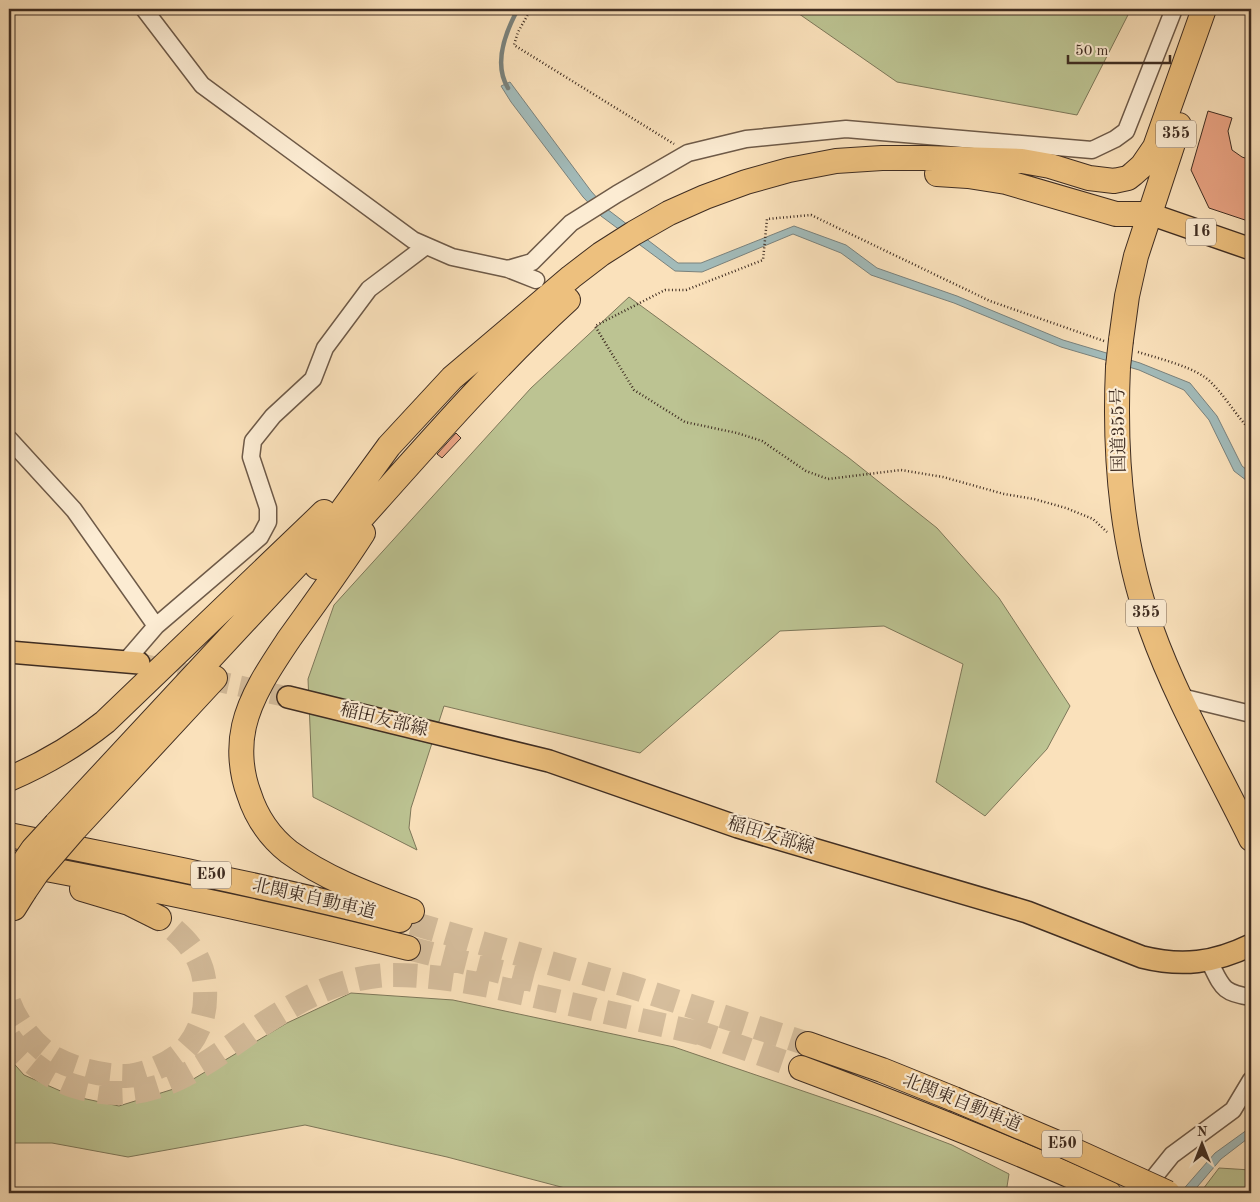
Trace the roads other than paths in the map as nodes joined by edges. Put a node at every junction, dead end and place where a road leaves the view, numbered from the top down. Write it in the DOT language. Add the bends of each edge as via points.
graph roads {
  1 [pos="144,9"];
  2 [pos="1174,9"];
  3 [pos="1204,9"];
  4 [pos="1216,9"];
  5 [pos="968,160"];
  6 [pos="1150,214"];
  7 [pos="426,246"];
  8 [pos="1251,249"];
  9 [pos="508,269"];
  10 [pos="536,280"];
  11 [pos="9,439"];
  12 [pos="389,446"];
  13 [pos="410,463"];
  14 [pos="156,626"];
  15 [pos="9,652"];
  16 [pos="132,663"];
  17 [pos="288,697"];
  18 [pos="1181,697"];
  19 [pos="1251,714"];
  20 [pos="9,779"];
  21 [pos="66,826"];
  22 [pos="9,835"];
  23 [pos="1251,839"];
  24 [pos="9,862"];
  25 [pos="9,870"];
  26 [pos="16,895"];
  27 [pos="160,918"];
  28 [pos="1251,945"];
  29 [pos="408,948"];
  30 [pos="1209,961"];
  31 [pos="1251,996"];
  32 [pos="808,1044"];
  33 [pos="801,1068"];
  34 [pos="1251,1080"];
  35 [pos="1110,1193"];
  36 [pos="1141,1193"];
  37 [pos="1168,1193"];
  1 -- 7 [label="street" via="202,85 413,240"];
  2 -- 9 [label="street" via="1126,131 1092,150 846,129 746,139 688,153 571,223 532,262"];
  3 -- 5 [label="highway" via="1156,147 1128,178 1102,180 1022,161"];
  4 -- 6 [label="highway, 国道355号 / 355"];
  5 -- 6 [label="highway" via="1045,177 1120,200"];
  5 -- 12 [label="highway" via="900,158 836,162 789,170 746,182 669,213 601,254 564,283 452,378"];
  6 -- 8 [label="main road, 16"];
  6 -- 13 [label="highway" via="1116,214 1006,182 926,173 838,176 752,196 705,213 642,244 582,287 549,317"];
  6 -- 18 [label="highway, 国道355号 / 355" via="1133,267 1121,350 1117,443 1122,506 1140,594 1150,628"];
  7 -- 9 [label="street" via="452,257"];
  7 -- 14 [label="street" via="369,289 325,348 313,379 273,416 253,441 252,457 268,508 268,522 260,537"];
  9 -- 10 [label="street"];
  11 -- 14 [label="street" via="74,510"];
  12 -- 20 [label="highway" via="309,528 105,722 56,757"];
  12 -- 21 [label="highway" via="322,538"];
  13 -- 21 [label="highway" via="319,564"];
  13 -- 22 [label="highway, 北関東自動車道 / E50" via="348,558 271,666 244,726 242,753 244,782 253,807 267,830 288,851 322,874 412,917"];
  14 -- 16 [label="street"];
  15 -- 16 [label="main road"];
  17 -- 30 [label="main road, 稲田友部線" via="549,761 738,826 1027,912 1142,957 1162,962"];
  18 -- 19 [label="street"];
  18 -- 23 [label="highway, 国道355号 / 355"];
  21 -- 26 [label="highway, bridge" via="28,855"];
  24 -- 29 [label="highway, 北関東自動車道 / E50" via="219,903"];
  25 -- 27 [label="highway" via="129,903"];
  28 -- 30 [label="main road, 稲田友部線"];
  30 -- 31 [label="street" via="1223,988 1235,995"];
  32 -- 37 [label="highway, 北関東自動車道 / E50, bridge" via="954,1099"];
  33 -- 35 [label="highway, 北関東自動車道 / E50" via="1039,1161"];
  34 -- 36 [label="street" via="1233,1110 1172,1155"];
}
